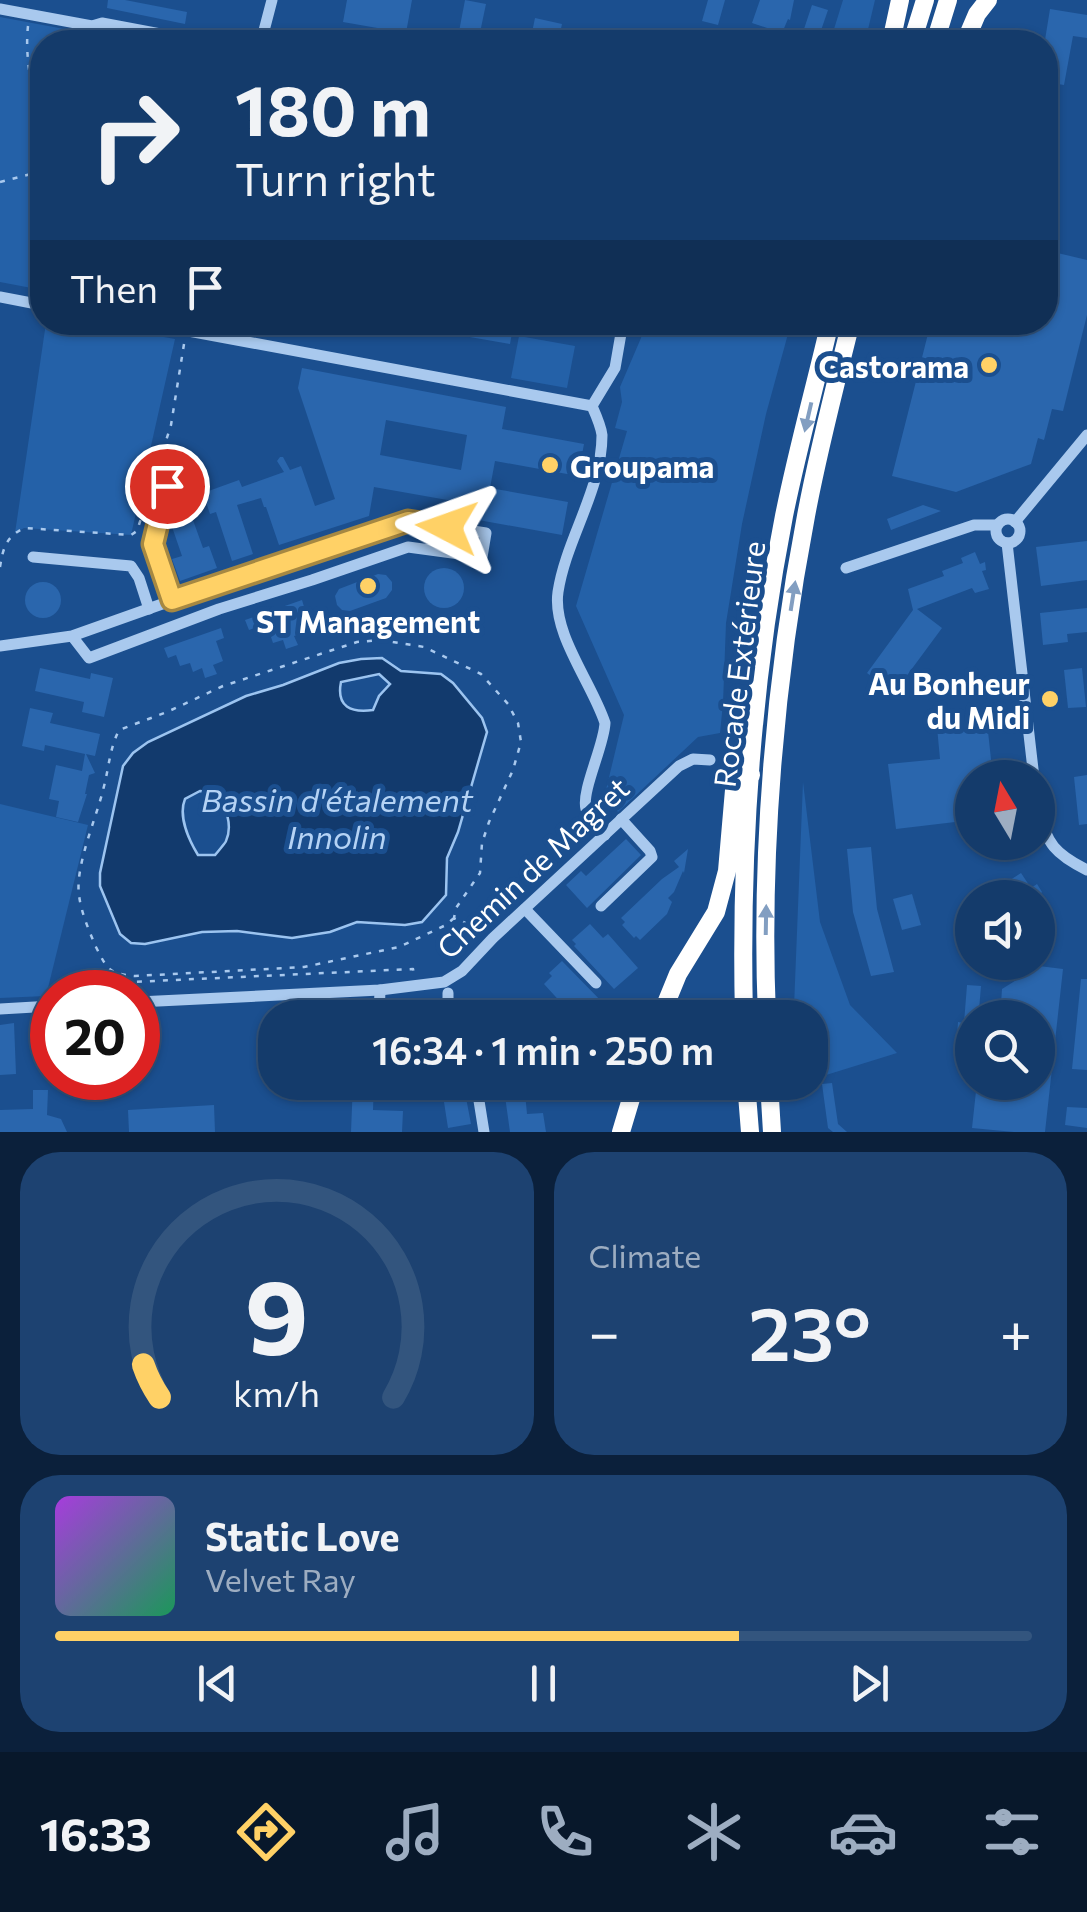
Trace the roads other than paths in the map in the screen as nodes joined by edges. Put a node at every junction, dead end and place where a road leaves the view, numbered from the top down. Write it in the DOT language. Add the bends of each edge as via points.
graph roads {
  1 [pos="272,0"];
  2 [pos="900,0"];
  3 [pos="924,0"];
  4 [pos="948,0"];
  5 [pos="970,0"];
  6 [pos="988,0"];
  7 [pos="0,9"];
  8 [pos="139,30"];
  9 [pos="264,30"];
  10 [pos="894,30"];
  11 [pos="915,30"];
  12 [pos="939,30"];
  13 [pos="960,30"];
  14 [pos="970,30"];
  15 [pos="0,297"];
  16 [pos="30,303"];
  17 [pos="239,335"];
  18 [pos="621,335"];
  19 [pos="827,335"];
  20 [pos="849,335"];
  21 [pos="592,406"];
  22 [pos="1087,435"];
  23 [pos="167,486"];
  24 [pos="1015,522"];
  25 [pos="997,525"];
  26 [pos="390,526"];
  27 [pos="1007,543"];
  28 [pos="400,550"];
  29 [pos="304,555"];
  30 [pos="33,557"];
  31 [pos="846,568"];
  32 [pos="312,580"];
  33 [pos="172,600"];
  34 [pos="149,609"];
  35 [pos="72,636"];
  36 [pos="0,646"];
  37 [pos="710,760"];
  38 [pos="1032,760"];
  39 [pos="750,775"];
  40 [pos="621,819"];
  41 [pos="605,835"];
  42 [pos="1055,849"];
  43 [pos="1087,870"];
  44 [pos="601,906"];
  45 [pos="525,909"];
  46 [pos="596,983"];
  47 [pos="380,990"];
  48 [pos="448,993"];
  49 [pos="380,1000"];
  50 [pos="448,1000"];
  51 [pos="667,1000"];
  52 [pos="744,1000"];
  53 [pos="766,1000"];
  54 [pos="160,1001"];
  55 [pos="30,1007"];
  56 [pos="0,1009"];
  57 [pos="479,1100"];
  58 [pos="631,1100"];
  59 [pos="746,1100"];
  60 [pos="770,1100"];
  61 [pos="484,1132"];
  62 [pos="621,1132"];
  63 [pos="748,1132"];
  64 [pos="772,1132"];
  1 -- 9 [label="street"];
  2 -- 10 [label="highway"];
  3 -- 11 [label="highway"];
  4 -- 12 [label="highway"];
  5 -- 13 [label="highway"];
  6 -- 14 [label="highway"];
  7 -- 8 [label="street"];
  15 -- 16 [label="street"];
  17 -- 21 [label="street"];
  18 -- 21 [label="street" via="615,368"];
  19 -- 39 [label="highway, Rocade Extérieure, one-way" via="784,515"];
  53 -- 20 [label="highway, one-way" via="767,863 791,608"];
  21 -- 41 [label="street" via="602,432 596,472 558,594 563,628 605,722 584,802"];
  22 -- 24 [label="street"];
  23 -- 33 [label="street" via="153,544"];
  24 -- 25 [label="street"];
  24 -- 27 [label="street" via="1019,534"];
  25 -- 27 [label="street" via="997,537"];
  25 -- 31 [label="street" via="974,525"];
  26 -- 28 [label="street"];
  26 -- 28 [label="street" via="408,521 486,533 482,557"];
  26 -- 29 [label="street"];
  27 -- 38 [label="street"];
  28 -- 32 [label="street"];
  29 -- 32 [label="street"];
  29 -- 33 [label="street"];
  30 -- 34 [label="street" via="131,566"];
  32 -- 35 [label="street" via="89,658"];
  33 -- 34 [label="street"];
  34 -- 35 [label="street"];
  35 -- 36 [label="street"];
  37 -- 40 [label="street, Chemin de Magret" via="679,766"];
  39 -- 51 [label="highway" via="734,790 716,912"];
  39 -- 52 [label="highway, Rocade Extérieure"];
  40 -- 41 [label="street, Chemin de Magret"];
  40 -- 44 [label="street" via="652,857"];
  41 -- 45 [label="street, Chemin de Magret"];
  42 -- 43 [label="street"];
  45 -- 46 [label="street"];
  45 -- 47 [label="street, Chemin de Magret" via="444,982"];
  47 -- 49 [label="street"];
  47 -- 54 [label="street, Chemin de Magret"];
  48 -- 50 [label="street"];
  55 -- 56 [label="street"];
  57 -- 61 [label="street"];
  58 -- 62 [label="highway"];
  59 -- 63 [label="highway"];
  60 -- 64 [label="highway"];
}
